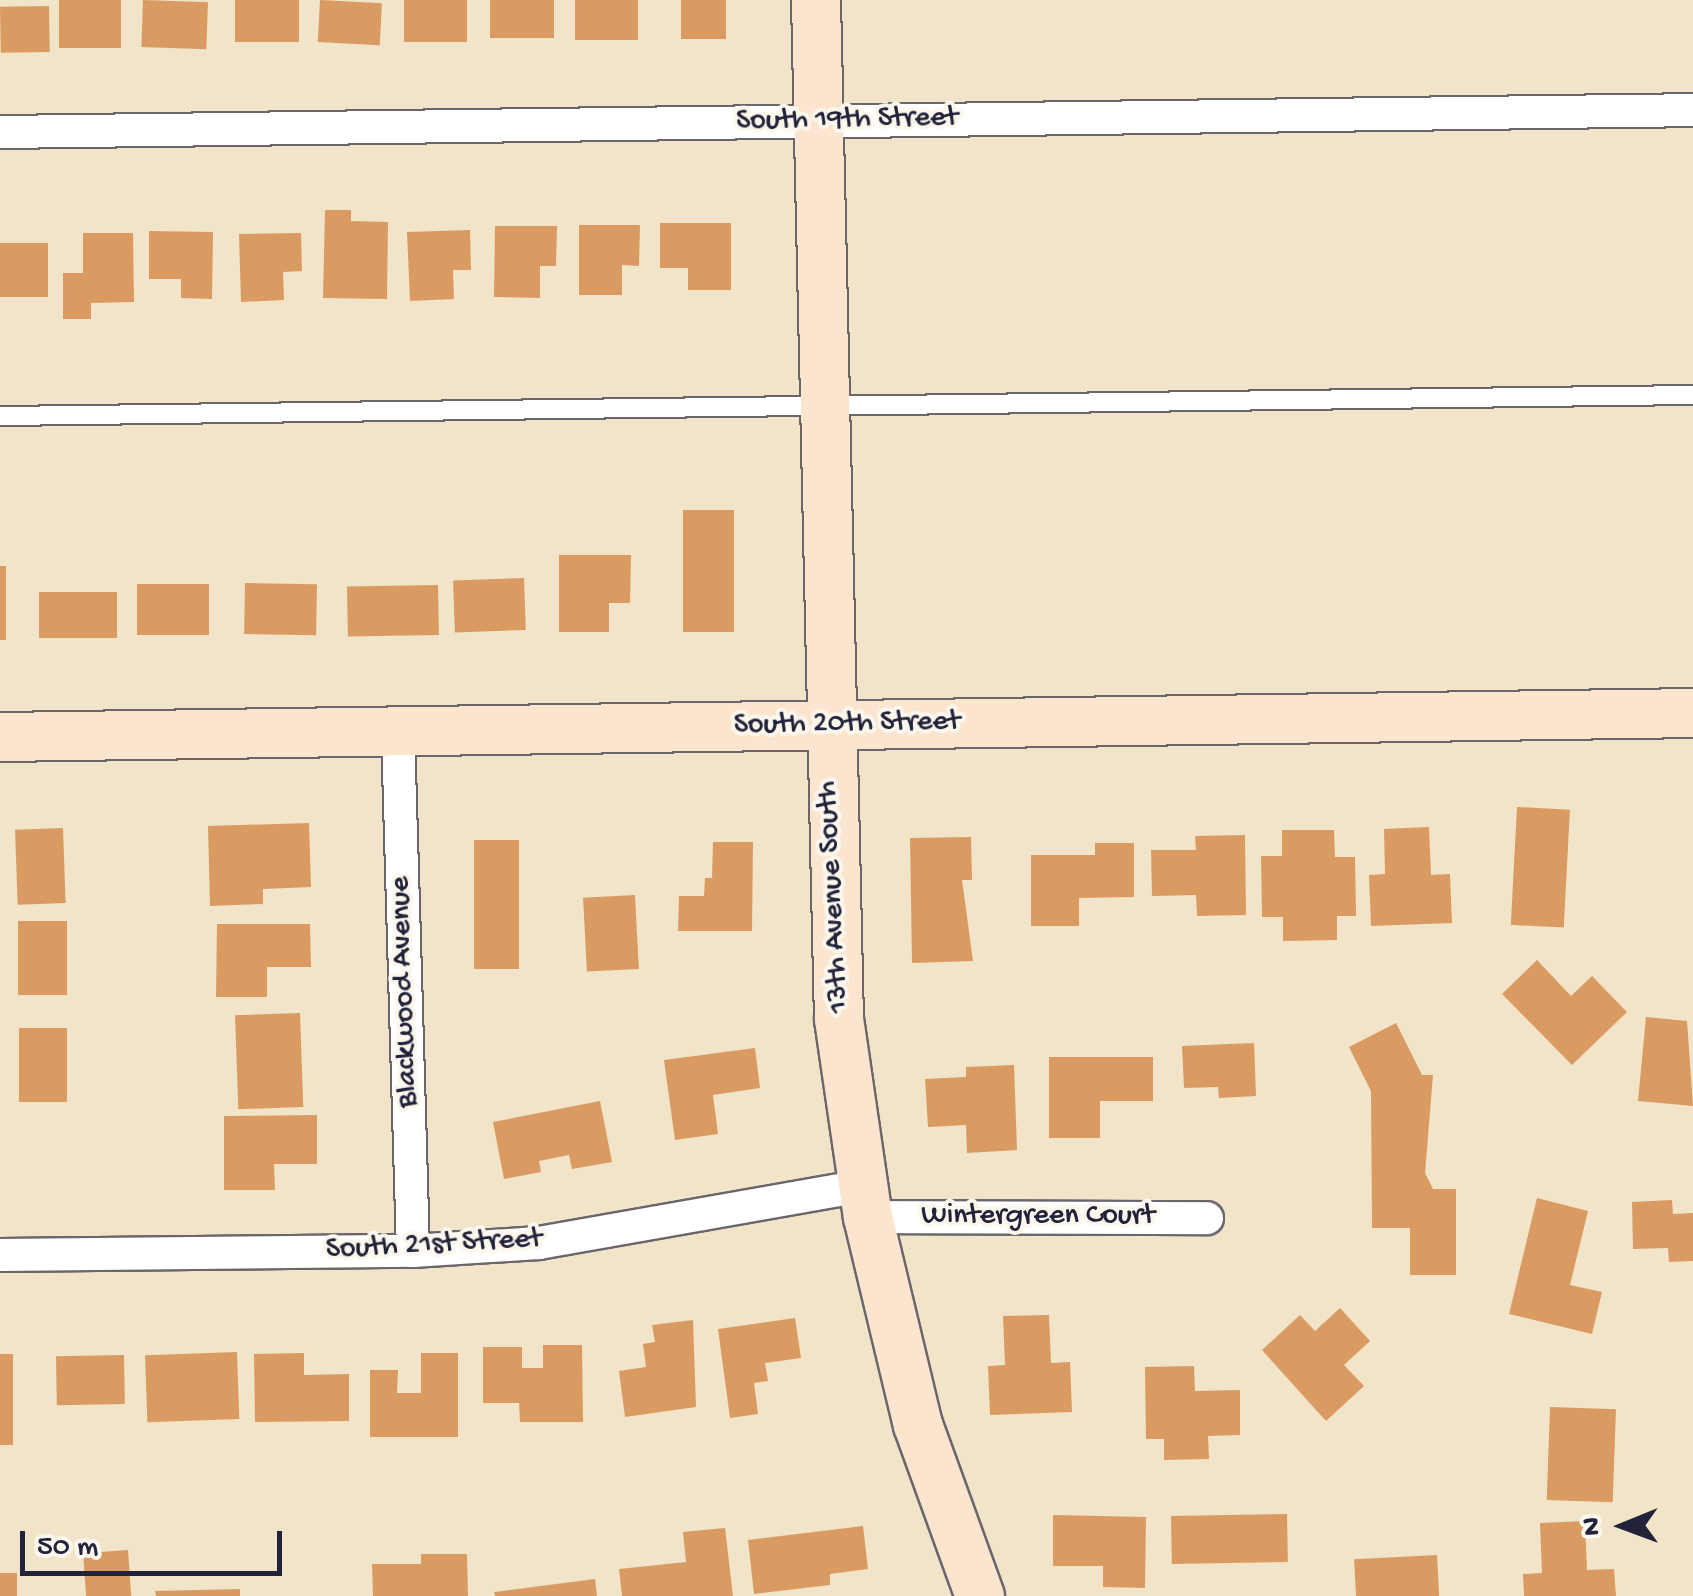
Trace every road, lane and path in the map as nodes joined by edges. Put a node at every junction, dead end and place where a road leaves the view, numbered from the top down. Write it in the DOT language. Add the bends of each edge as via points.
graph roads {
  1 [pos="816,0"];
  2 [pos="1693,110"];
  3 [pos="818,122"];
  4 [pos="0,132"];
  5 [pos="1693,395"];
  6 [pos="822,406"];
  7 [pos="0,416"];
  8 [pos="1693,713"];
  9 [pos="828,725"];
  10 [pos="398,733"];
  11 [pos="0,737"];
  12 [pos="866,1201"];
  13 [pos="1207,1218"];
  14 [pos="413,1251"];
  15 [pos="0,1254"];
  16 [pos="980,1596"];
  1 -- 3 [label="street, 13th Avenue South"];
  2 -- 3 [label="street, South 19th Street"];
  3 -- 4 [label="street, South 19th Street"];
  3 -- 6 [label="street, 13th Avenue South"];
  5 -- 6 [label="lane"];
  6 -- 7 [label="lane"];
  6 -- 9 [label="street, 13th Avenue South"];
  8 -- 9 [label="street, South 20th Street"];
  9 -- 10 [label="street, South 20th Street"];
  9 -- 12 [label="street, 13th Avenue South" via="839,1019"];
  10 -- 11 [label="street, South 20th Street"];
  10 -- 14 [label="street, Blackwood Avenue"];
  12 -- 13 [label="street, Wintergreen Court"];
  12 -- 14 [label="street, South 21st Street" via="538,1243"];
  12 -- 16 [label="street, 13th Avenue South" via="918,1426"];
  14 -- 15 [label="street, South 21st Street"];
}
